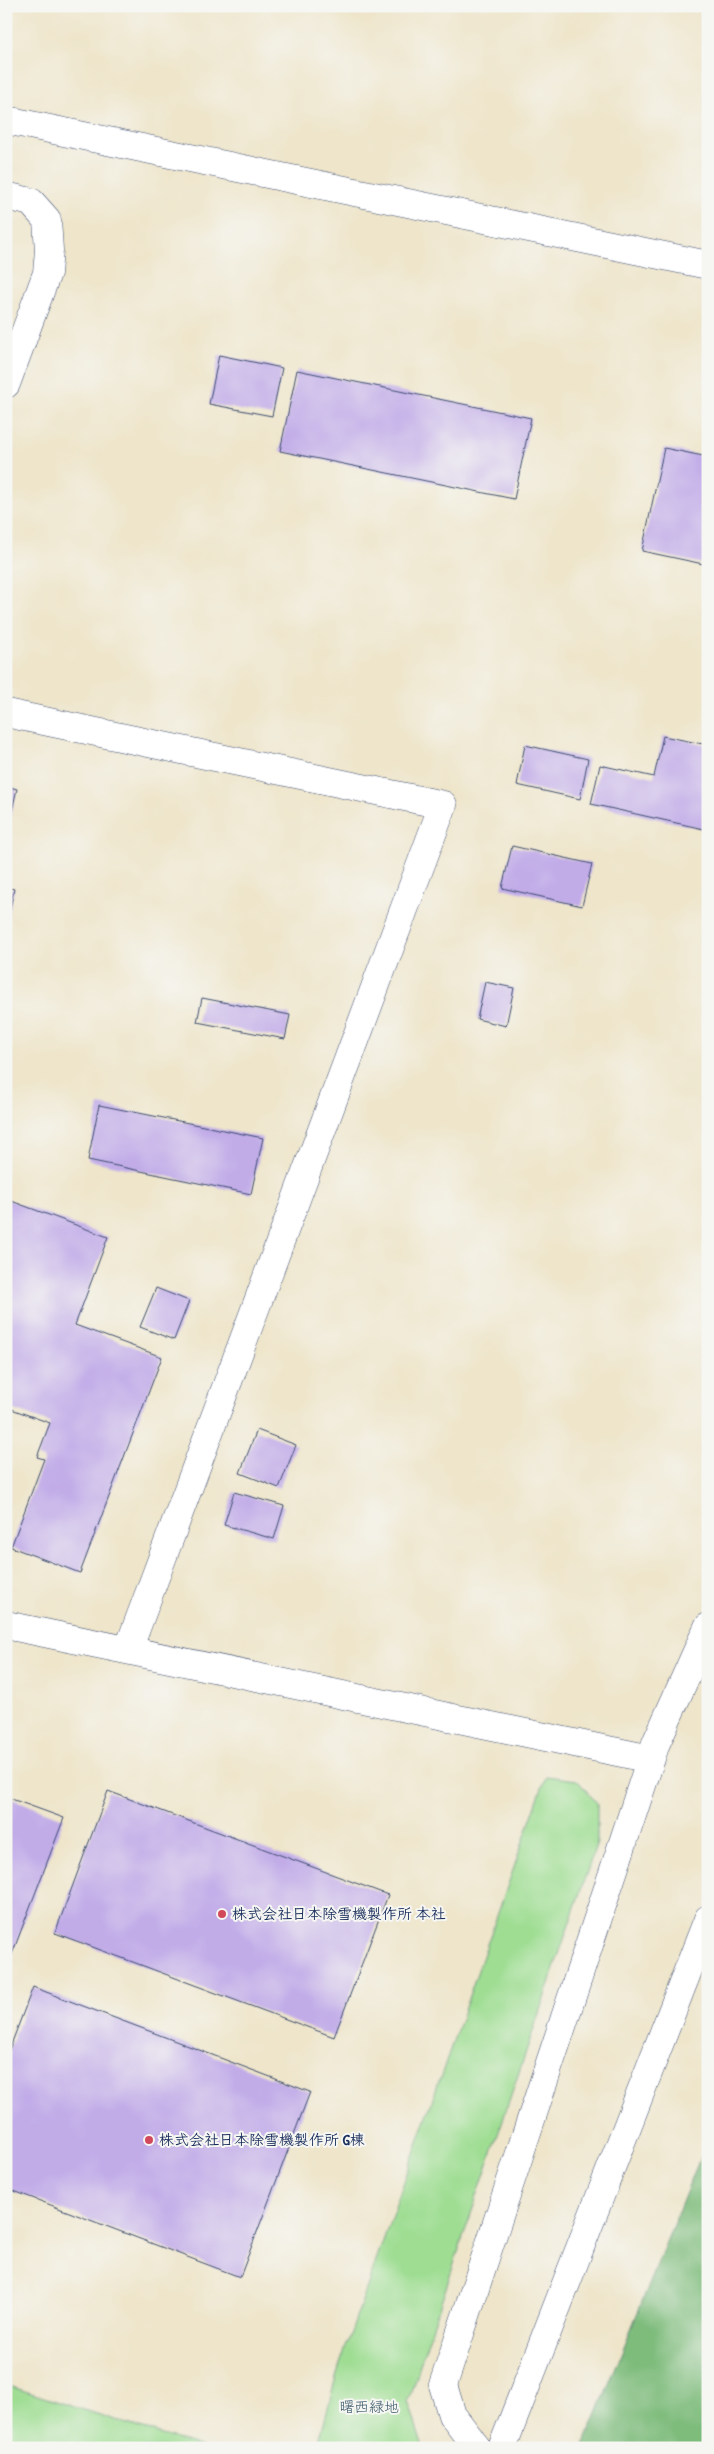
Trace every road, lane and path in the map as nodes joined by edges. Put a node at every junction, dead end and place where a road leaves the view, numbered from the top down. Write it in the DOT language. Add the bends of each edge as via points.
graph roads {
  1 [pos="6,120"];
  2 [pos="6,196"];
  3 [pos="708,265"];
  4 [pos="6,384"];
  5 [pos="6,713"];
  6 [pos="6,1624"];
  7 [pos="708,1627"];
  8 [pos="128,1650"];
  9 [pos="651,1759"];
  10 [pos="708,1919"];
  11 [pos="477,2448"];
  12 [pos="502,2448"];
  1 -- 3 [label="street"];
  2 -- 4 [label="street" via="31,202 46,220 49,250 47,273"];
  5 -- 8 [label="street" via="443,805"];
  6 -- 8 [label="street"];
  7 -- 9 [label="street"];
  8 -- 9 [label="street"];
  9 -- 11 [label="street" via="443,2385 452,2415"];
  10 -- 12 [label="street"];
}
